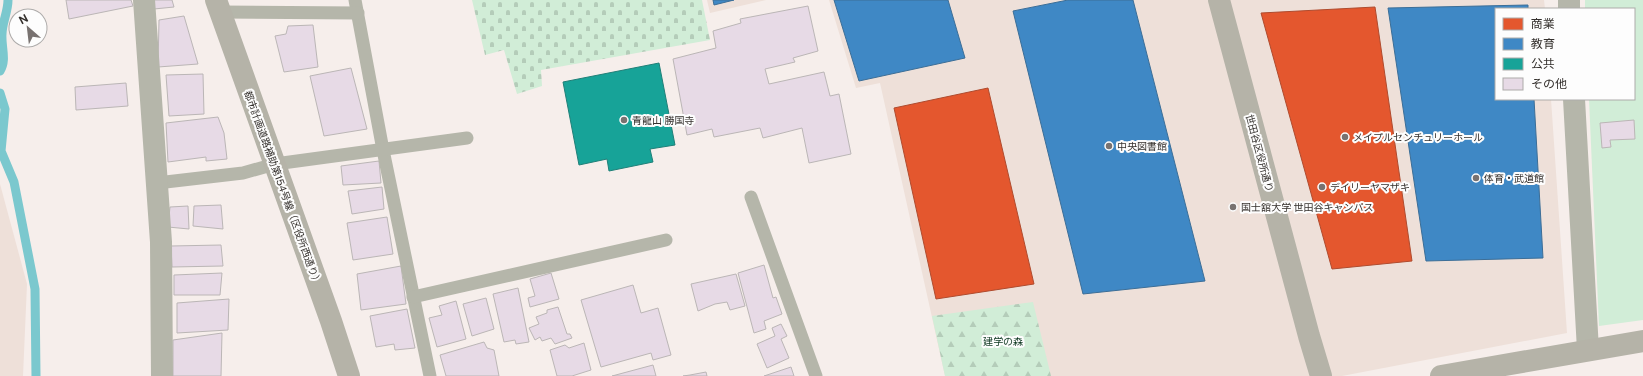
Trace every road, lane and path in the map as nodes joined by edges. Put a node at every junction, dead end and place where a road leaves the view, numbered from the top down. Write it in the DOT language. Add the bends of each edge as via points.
graph roads {
  1 [pos="144,0"];
  2 [pos="1220,0"];
  3 [pos="218,6"];
  4 [pos="357,6"];
  5 [pos="1574,100"];
  6 [pos="467,138"];
  7 [pos="383,150"];
  8 [pos="275,164"];
  9 [pos="157,184"];
  10 [pos="751,197"];
  11 [pos="666,240"];
  12 [pos="413,297"];
  13 [pos="1643,342"];
  14 [pos="1588,350"];
  15 [pos="162,376"];
  16 [pos="349,376"];
  17 [pos="430,376"];
  18 [pos="816,376"];
  19 [pos="1321,376"];
  20 [pos="1441,376"];
  1 -- 9 [label="street"];
  2 -- 19 [label="street, 世田谷区役所通り" via="1308,336"];
  3 -- 4 [label="lane"];
  3 -- 8 [label="street, 都市計画道路補助第154号線（区役所西通り）"];
  4 -- 7 [label="lane"];
  5 -- 14 [label="street"];
  6 -- 7 [label="lane"];
  7 -- 8 [label="lane"];
  7 -- 12 [label="lane"];
  8 -- 9 [label="lane" via="242,173"];
  8 -- 16 [label="street, 都市計画道路補助第154号線（区役所西通り）"];
  9 -- 15 [label="street" via="161,242"];
  10 -- 18 [label="lane"];
  11 -- 12 [label="lane"];
  12 -- 17 [label="lane"];
  13 -- 14 [label="street"];
  14 -- 20 [label="street"];
}
